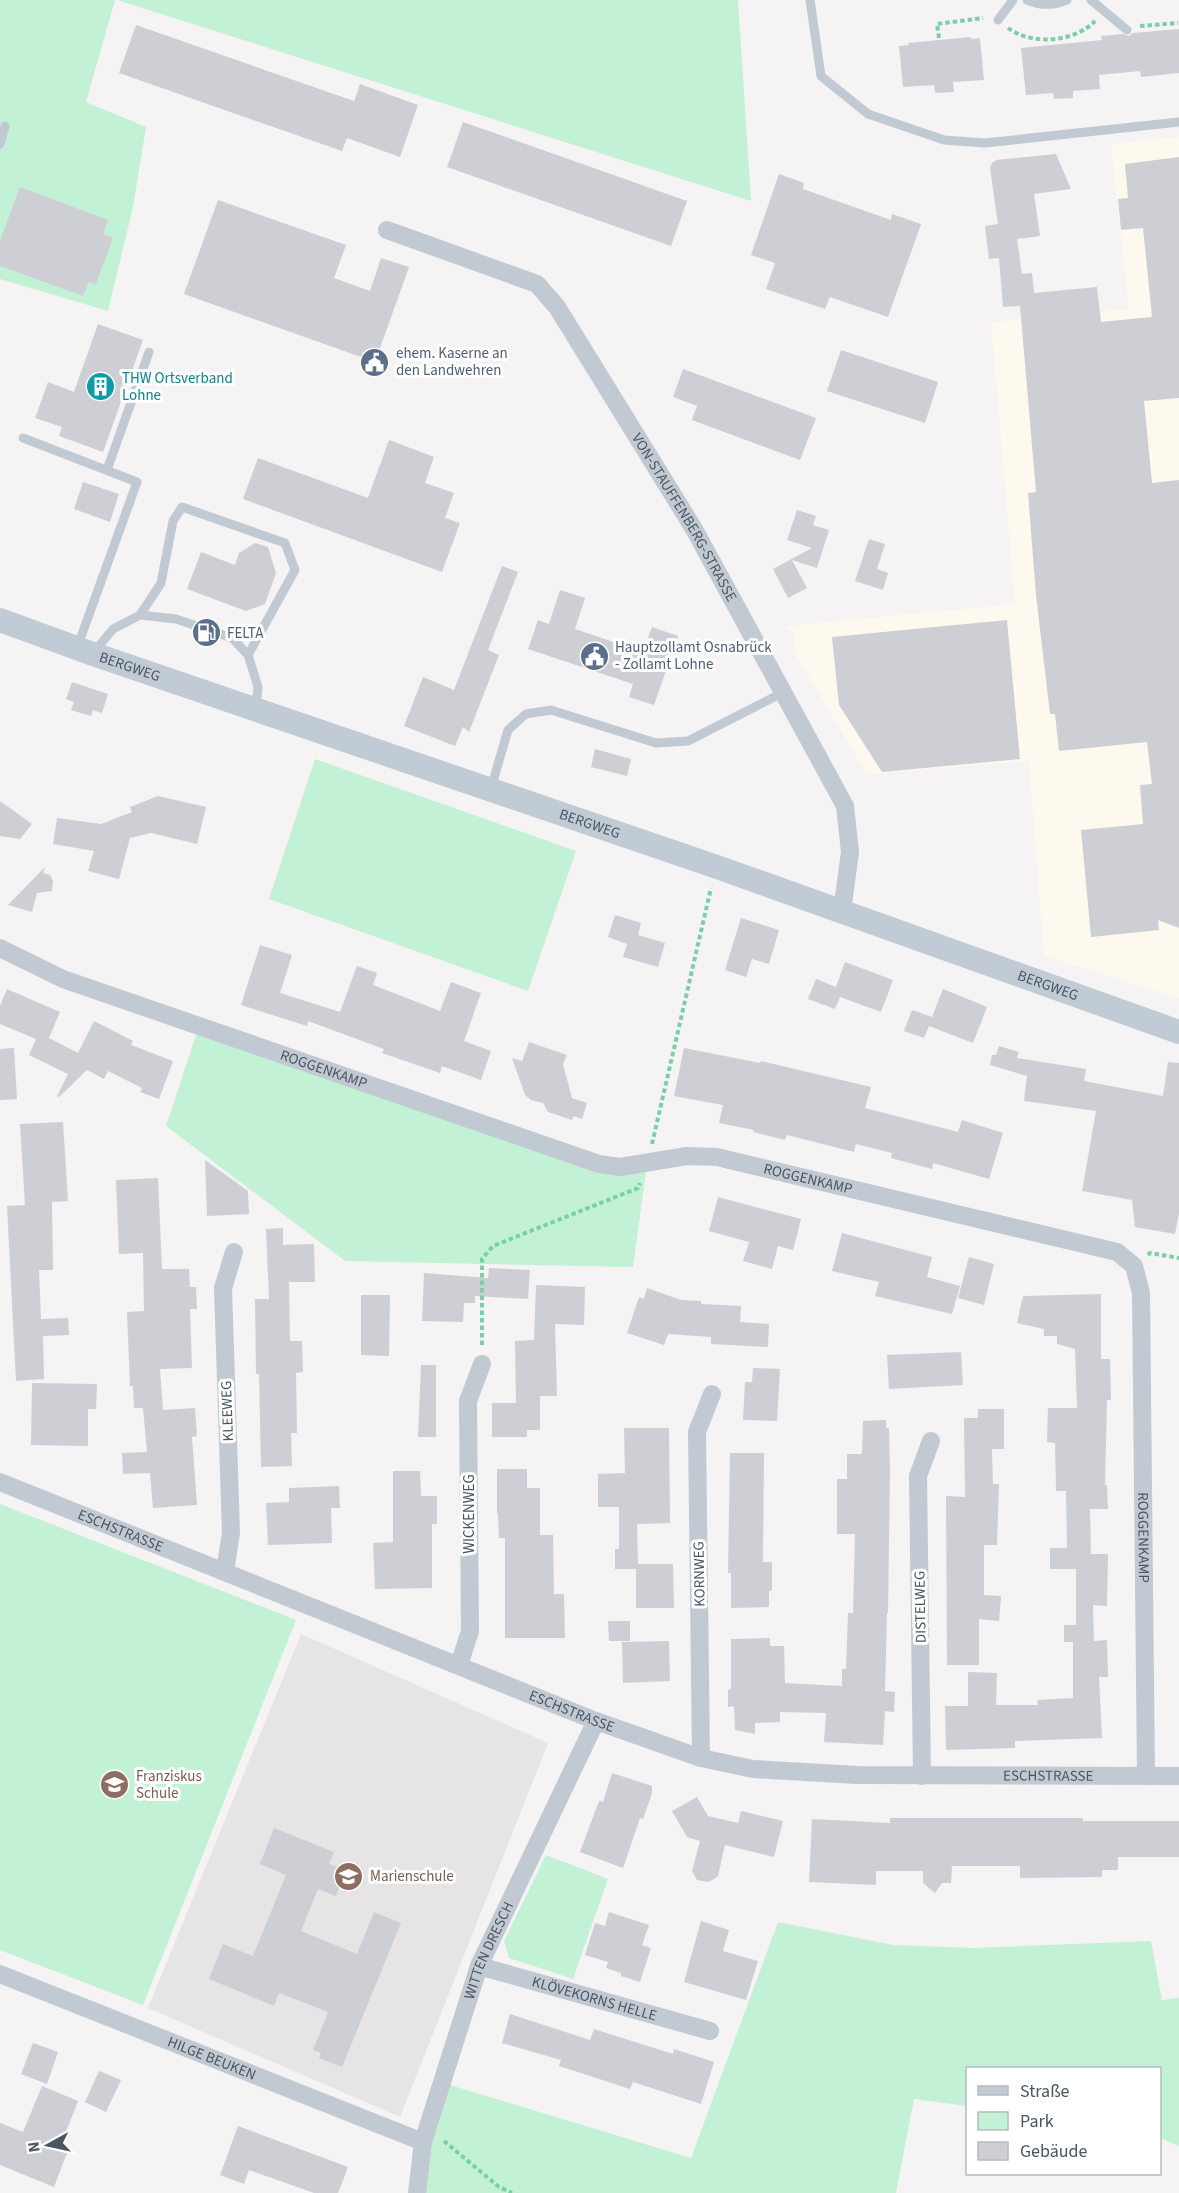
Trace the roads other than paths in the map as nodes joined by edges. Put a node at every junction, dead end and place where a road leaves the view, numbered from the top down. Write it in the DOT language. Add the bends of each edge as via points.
graph roads {
  1 [pos="810,0"];
  2 [pos="1013,0"];
  3 [pos="1027,0"];
  4 [pos="1066,0"];
  5 [pos="1091,0"];
  6 [pos="998,20"];
  7 [pos="1127,30"];
  8 [pos="1179,122"];
  9 [pos="5,126"];
  10 [pos="0,144"];
  11 [pos="387,230"];
  12 [pos="149,352"];
  13 [pos="23,438"];
  14 [pos="107,470"];
  15 [pos="140,615"];
  16 [pos="0,620"];
  17 [pos="85,651"];
  18 [pos="248,655"];
  19 [pos="782,693"];
  20 [pos="255,710"];
  21 [pos="490,790"];
  22 [pos="842,911"];
  23 [pos="0,948"];
  24 [pos="1179,1032"];
  25 [pos="234,1252"];
  26 [pos="482,1364"];
  27 [pos="712,1394"];
  28 [pos="931,1441"];
  29 [pos="0,1482"];
  30 [pos="225,1571"];
  31 [pos="459,1665"];
  32 [pos="596,1721"];
  33 [pos="701,1758"];
  34 [pos="922,1776"];
  35 [pos="1146,1776"];
  36 [pos="1179,1776"];
  37 [pos="478,1966"];
  38 [pos="0,1974"];
  39 [pos="710,2031"];
  40 [pos="425,2134"];
  41 [pos="417,2193"];
  1 -- 8 [label="lane" via="821,76 868,114 944,140 985,142"];
  2 -- 6 [label="lane"];
  3 -- 4 [label="lane" via="1046,5"];
  5 -- 7 [label="lane"];
  9 -- 10 [label="lane"];
  11 -- 19 [label="street, VON-STAUFFENBERG-STRASSE" via="537,284 557,307 694,530"];
  12 -- 14 [label="lane"];
  13 -- 14 [label="lane"];
  14 -- 17 [label="lane" via="137,482"];
  15 -- 17 [label="lane" via="112,629"];
  15 -- 18 [label="lane" via="176,619 232,638"];
  15 -- 18 [label="lane" via="161,583 173,521 182,507 285,543 295,570"];
  16 -- 17 [label="main road, BERGWEG"];
  17 -- 20 [label="main road, BERGWEG"];
  18 -- 20 [label="lane" via="258,687"];
  19 -- 21 [label="lane" via="688,741 656,743 550,710 526,714 508,730"];
  19 -- 22 [label="street, VON-STAUFFENBERG-STRASSE" via="845,806 850,852"];
  20 -- 21 [label="main road, BERGWEG"];
  21 -- 22 [label="main road, BERGWEG"];
  22 -- 24 [label="main road, BERGWEG"];
  23 -- 35 [label="street, ROGGENKAMP" via="63,979 599,1164 620,1167 687,1156 717,1157 1117,1252 1134,1266 1141,1293"];
  25 -- 30 [label="street, KLEEWEG" via="224,1288 231,1533"];
  26 -- 31 [label="street, WICKENWEG" via="468,1401 470,1631"];
  27 -- 33 [label="street, KORNWEG" via="697,1432"];
  28 -- 34 [label="street, DISTELWEG" via="918,1476"];
  29 -- 30 [label="street, ESCHSTRASSE"];
  30 -- 31 [label="street, ESCHSTRASSE"];
  31 -- 32 [label="street, ESCHSTRASSE"];
  32 -- 33 [label="street, ESCHSTRASSE"];
  32 -- 37 [label="street, WITTEN DRESCH"];
  33 -- 34 [label="street, ESCHSTRASSE" via="753,1769"];
  34 -- 35 [label="street, ESCHSTRASSE"];
  35 -- 36 [label="street, ESCHSTRASSE"];
  37 -- 39 [label="street, KLÖVEKORNS HELLE"];
  37 -- 40 [label="street, WITTEN DRESCH"];
  38 -- 40 [label="street, HILGE BEUKEN"];
  40 -- 41 [label="street, WITTEN DRESCH"];
}
